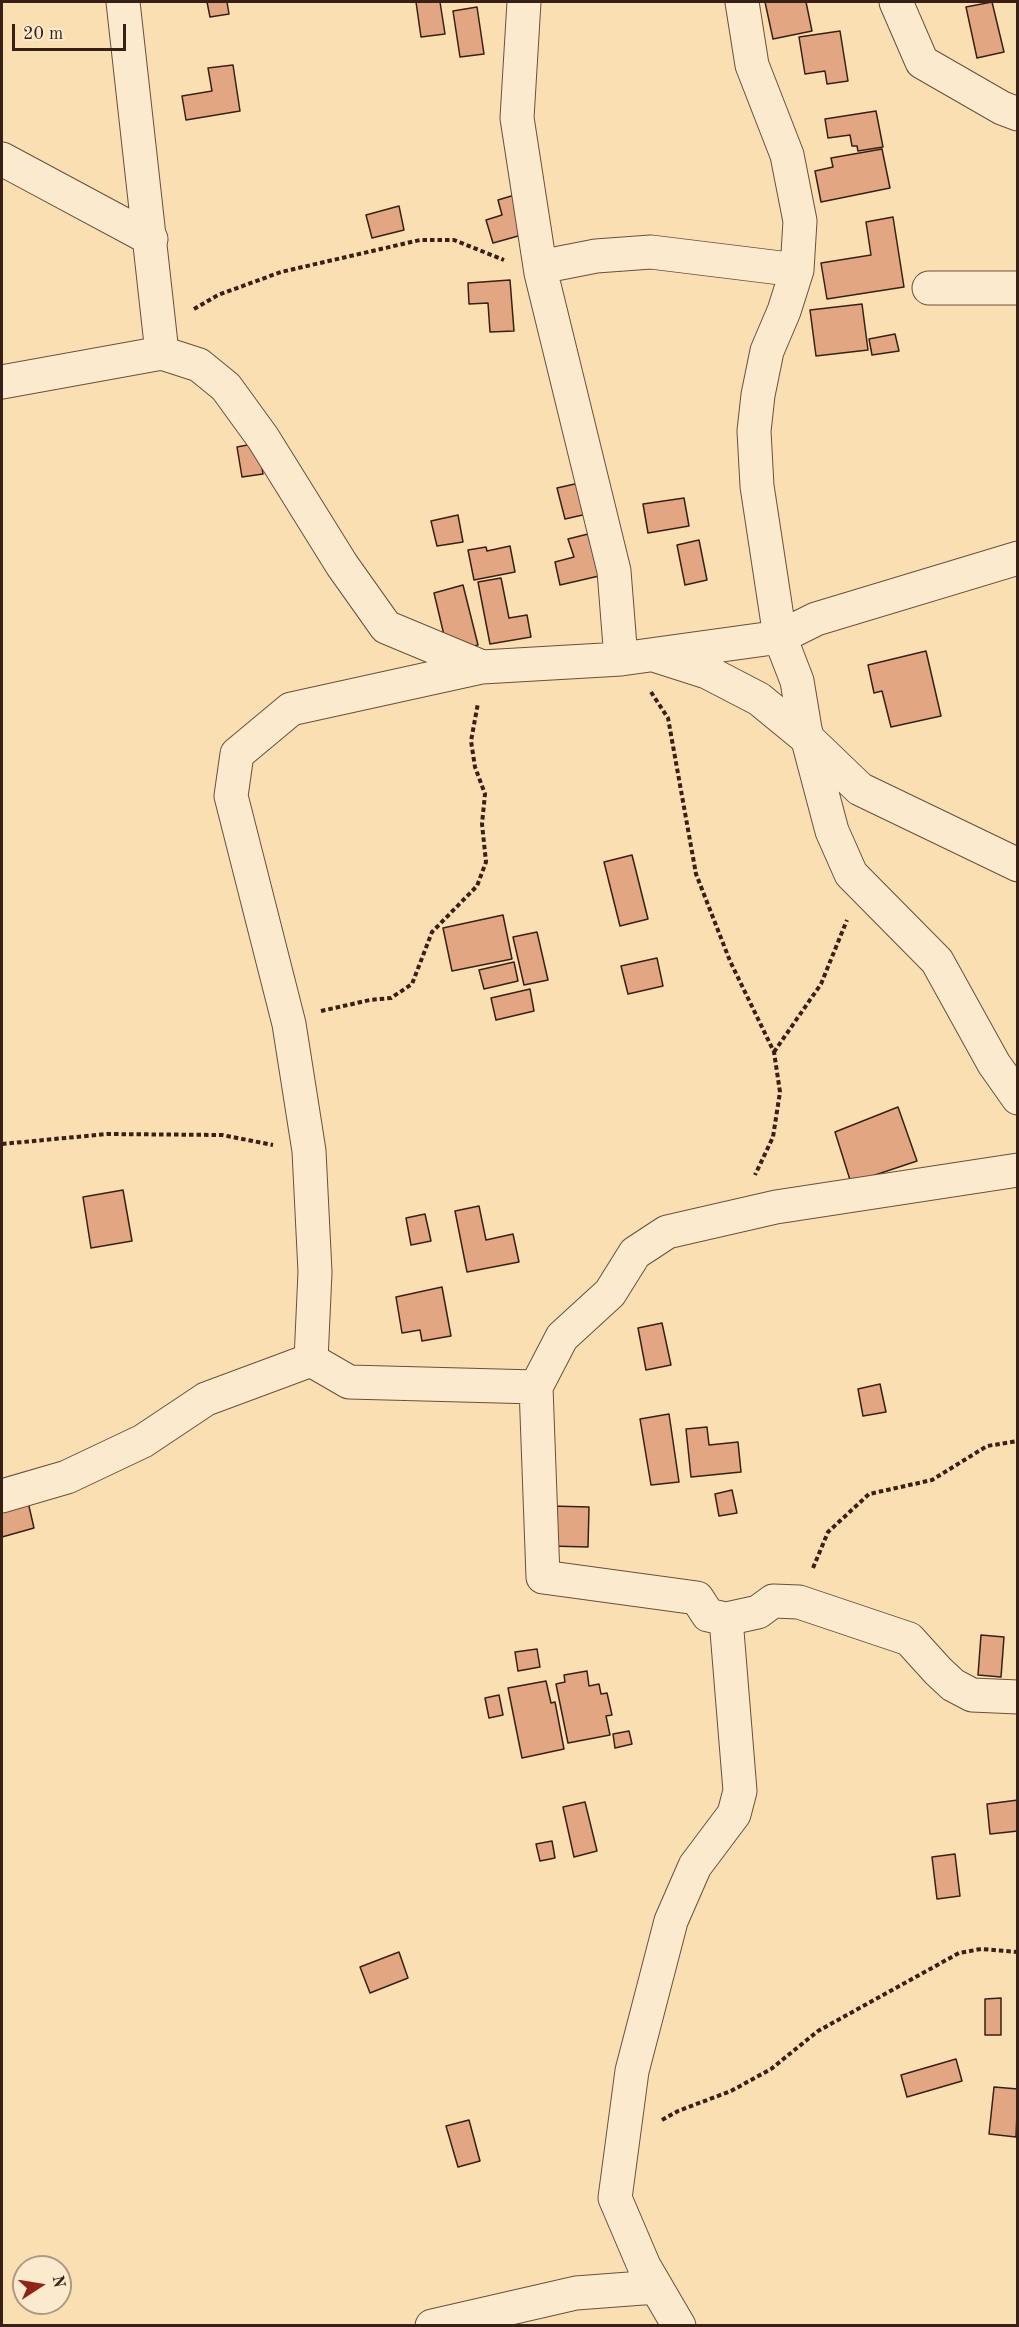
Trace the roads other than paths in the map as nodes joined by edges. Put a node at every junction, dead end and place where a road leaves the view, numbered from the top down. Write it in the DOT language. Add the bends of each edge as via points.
graph roads {
  1 [pos="123,2"];
  2 [pos="524,2"];
  3 [pos="742,2"];
  4 [pos="896,2"];
  5 [pos="1017,114"];
  6 [pos="2,159"];
  7 [pos="151,239"];
  8 [pos="541,270"];
  9 [pos="797,270"];
  10 [pos="928,288"];
  11 [pos="1017,288"];
  12 [pos="161,341"];
  13 [pos="2,381"];
  14 [pos="1017,558"];
  15 [pos="780,637"];
  16 [pos="637,656"];
  17 [pos="482,667"];
  18 [pos="808,740"];
  19 [pos="1017,865"];
  20 [pos="1017,1098"];
  21 [pos="1017,1170"];
  22 [pos="311,1360"];
  23 [pos="536,1387"];
  24 [pos="2,1496"];
  25 [pos="726,1619"];
  26 [pos="1017,1696"];
  27 [pos="656,2287"];
  28 [pos="432,2325"];
  29 [pos="679,2325"];
  1 -- 7 [label="street"];
  2 -- 8 [label="street" via="517,117"];
  3 -- 9 [label="street" via="752,65 787,155 794,188 800,221"];
  4 -- 5 [label="street" via="922,62"];
  6 -- 7 [label="street"];
  7 -- 12 [label="street"];
  8 -- 9 [label="street" via="596,256 651,252"];
  8 -- 16 [label="street"];
  9 -- 15 [label="street" via="767,351 754,431 757,486"];
  10 -- 11 [label="street"];
  12 -- 13 [label="street"];
  12 -- 17 [label="street" via="226,387 386,627"];
  14 -- 15 [label="street" via="816,619"];
  15 -- 16 [label="street"];
  15 -- 18 [label="street" via="797,681"];
  16 -- 17 [label="street"];
  16 -- 18 [label="street" via="707,672 759,699"];
  17 -- 22 [label="street" via="291,709 237,754 231,796 290,1024 309,1151 315,1272"];
  18 -- 19 [label="street" via="860,789"];
  18 -- 20 [label="street" via="832,831 851,874 936,961"];
  21 -- 23 [label="street" via="776,1207 667,1232 635,1253 610,1293 562,1337"];
  22 -- 23 [label="street" via="349,1382"];
  22 -- 24 [label="street" via="206,1399 143,1441 67,1477"];
  23 -- 25 [label="street" via="543,1577 697,1598 708,1615"];
  25 -- 26 [label="street" via="758,1612 773,1601 799,1602 909,1639 953,1685 972,1695"];
  25 -- 27 [label="street" via="740,1791 734,1814 695,1866 671,1921 632,2071 615,2198"];
  27 -- 28 [label="street" via="576,2293"];
  27 -- 29 [label="street"];
}
